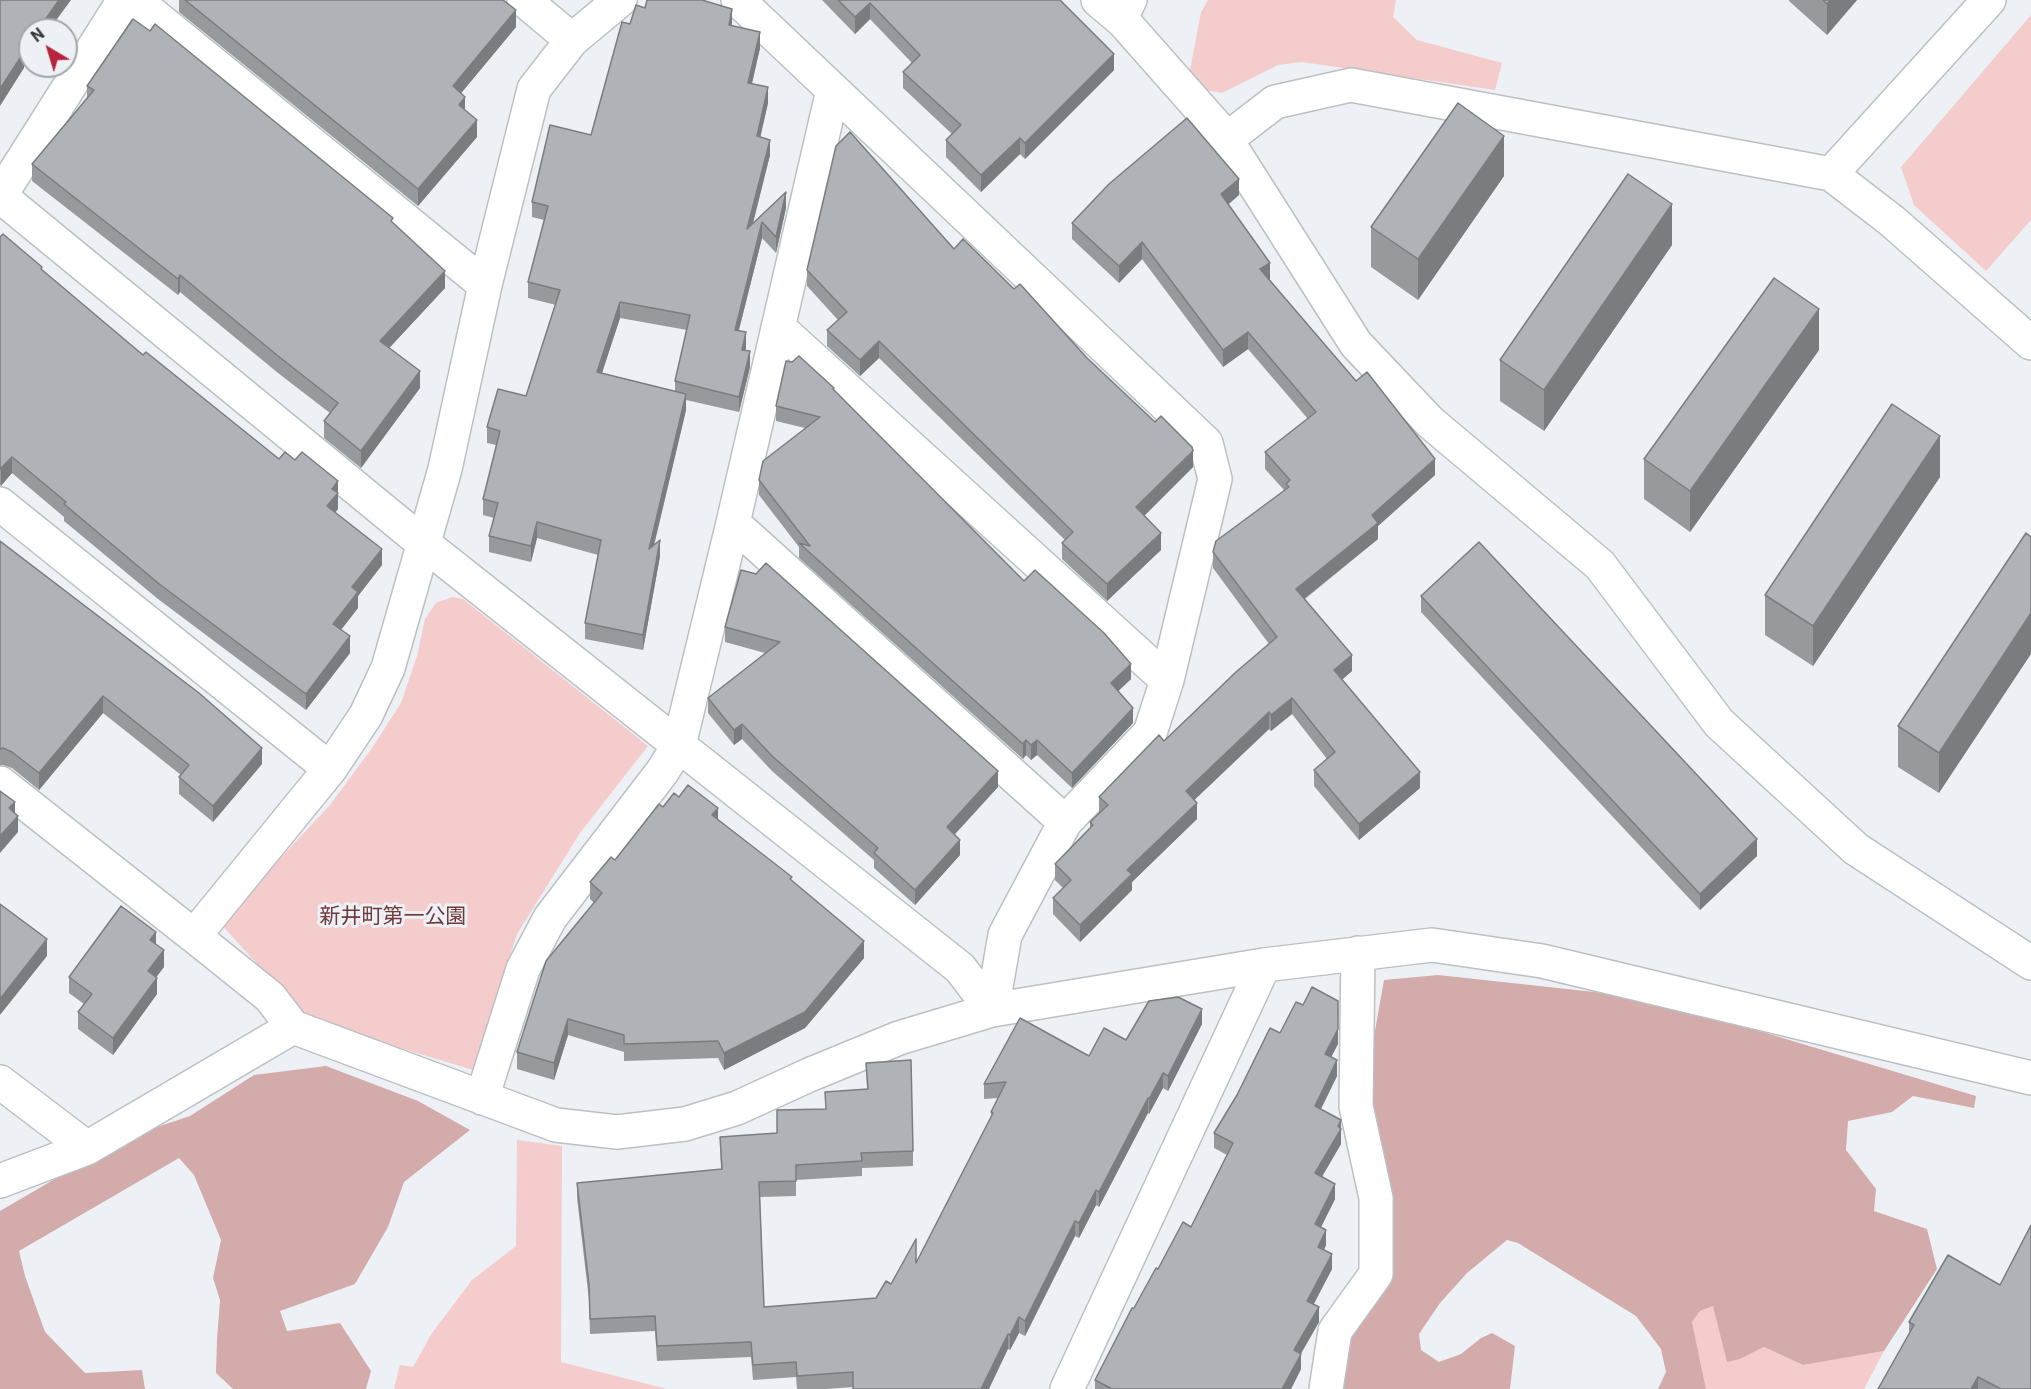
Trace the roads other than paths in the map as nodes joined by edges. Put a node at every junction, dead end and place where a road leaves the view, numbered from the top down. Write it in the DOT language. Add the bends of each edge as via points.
graph roads {
  1 [pos="124,0"];
  2 [pos="135,0"];
  3 [pos="524,0"];
  4 [pos="620,0"];
  5 [pos="738,0"];
  6 [pos="1098,0"];
  7 [pos="1989,0"];
  8 [pos="1128,10"];
  9 [pos="572,40"];
  10 [pos="833,90"];
  11 [pos="1222,133"];
  12 [pos="1831,174"];
  13 [pos="0,196"];
  14 [pos="485,285"];
  15 [pos="777,327"];
  16 [pos="2031,343"];
  17 [pos="0,504"];
  18 [pos="733,523"];
  19 [pos="423,543"];
  20 [pos="1167,680"];
  21 [pos="679,745"];
  22 [pos="330,769"];
  23 [pos="0,783"];
  24 [pos="1065,822"];
  25 [pos="194,936"];
  26 [pos="1358,953"];
  27 [pos="2031,963"];
  28 [pos="1264,965"];
  29 [pos="992,1010"];
  30 [pos="293,1028"];
  31 [pos="2031,1078"];
  32 [pos="0,1082"];
  33 [pos="482,1098"];
  34 [pos="87,1148"];
  35 [pos="0,1181"];
  36 [pos="1066,1389"];
  37 [pos="1326,1389"];
  1 -- 13 [label="street"];
  2 -- 14 [label="street"];
  3 -- 9 [label="street"];
  4 -- 9 [label="street"];
  5 -- 10 [label="street"];
  6 -- 8 [label="street"];
  7 -- 12 [label="street"];
  8 -- 11 [label="street"];
  9 -- 14 [label="street" via="534,88"];
  10 -- 15 [label="street"];
  10 -- 20 [label="street" via="1206,443 1215,479"];
  11 -- 12 [label="street" via="1236,132 1275,102 1351,85"];
  11 -- 27 [label="street" via="1356,344 1430,422 1600,565 1719,723 1856,849"];
  12 -- 16 [label="street" via="1893,221"];
  13 -- 19 [label="street"];
  14 -- 19 [label="street" via="445,469"];
  15 -- 18 [label="street"];
  15 -- 20 [label="street"];
  17 -- 22 [label="street"];
  18 -- 21 [label="street"];
  18 -- 24 [label="street"];
  19 -- 21 [label="street"];
  19 -- 22 [label="street" via="388,668 366,715"];
  20 -- 24 [label="street" via="1150,733"];
  21 -- 29 [label="street" via="960,968"];
  21 -- 33 [label="street" via="550,918 523,969"];
  22 -- 25 [label="street"];
  23 -- 25 [label="street"];
  24 -- 29 [label="street" via="1005,935"];
  25 -- 30 [label="street" via="270,997"];
  26 -- 28 [label="street"];
  26 -- 31 [label="street" via="1432,945 1542,962"];
  26 -- 37 [label="street" via="1356,1106 1376,1198 1376,1274 1335,1331"];
  28 -- 29 [label="street"];
  28 -- 36 [label="street"];
  29 -- 33 [label="street" via="899,1038 737,1108 685,1124 616,1132 556,1125"];
  30 -- 33 [label="street"];
  30 -- 34 [label="street"];
  32 -- 34 [label="street"];
  34 -- 35 [label="street"];
}
